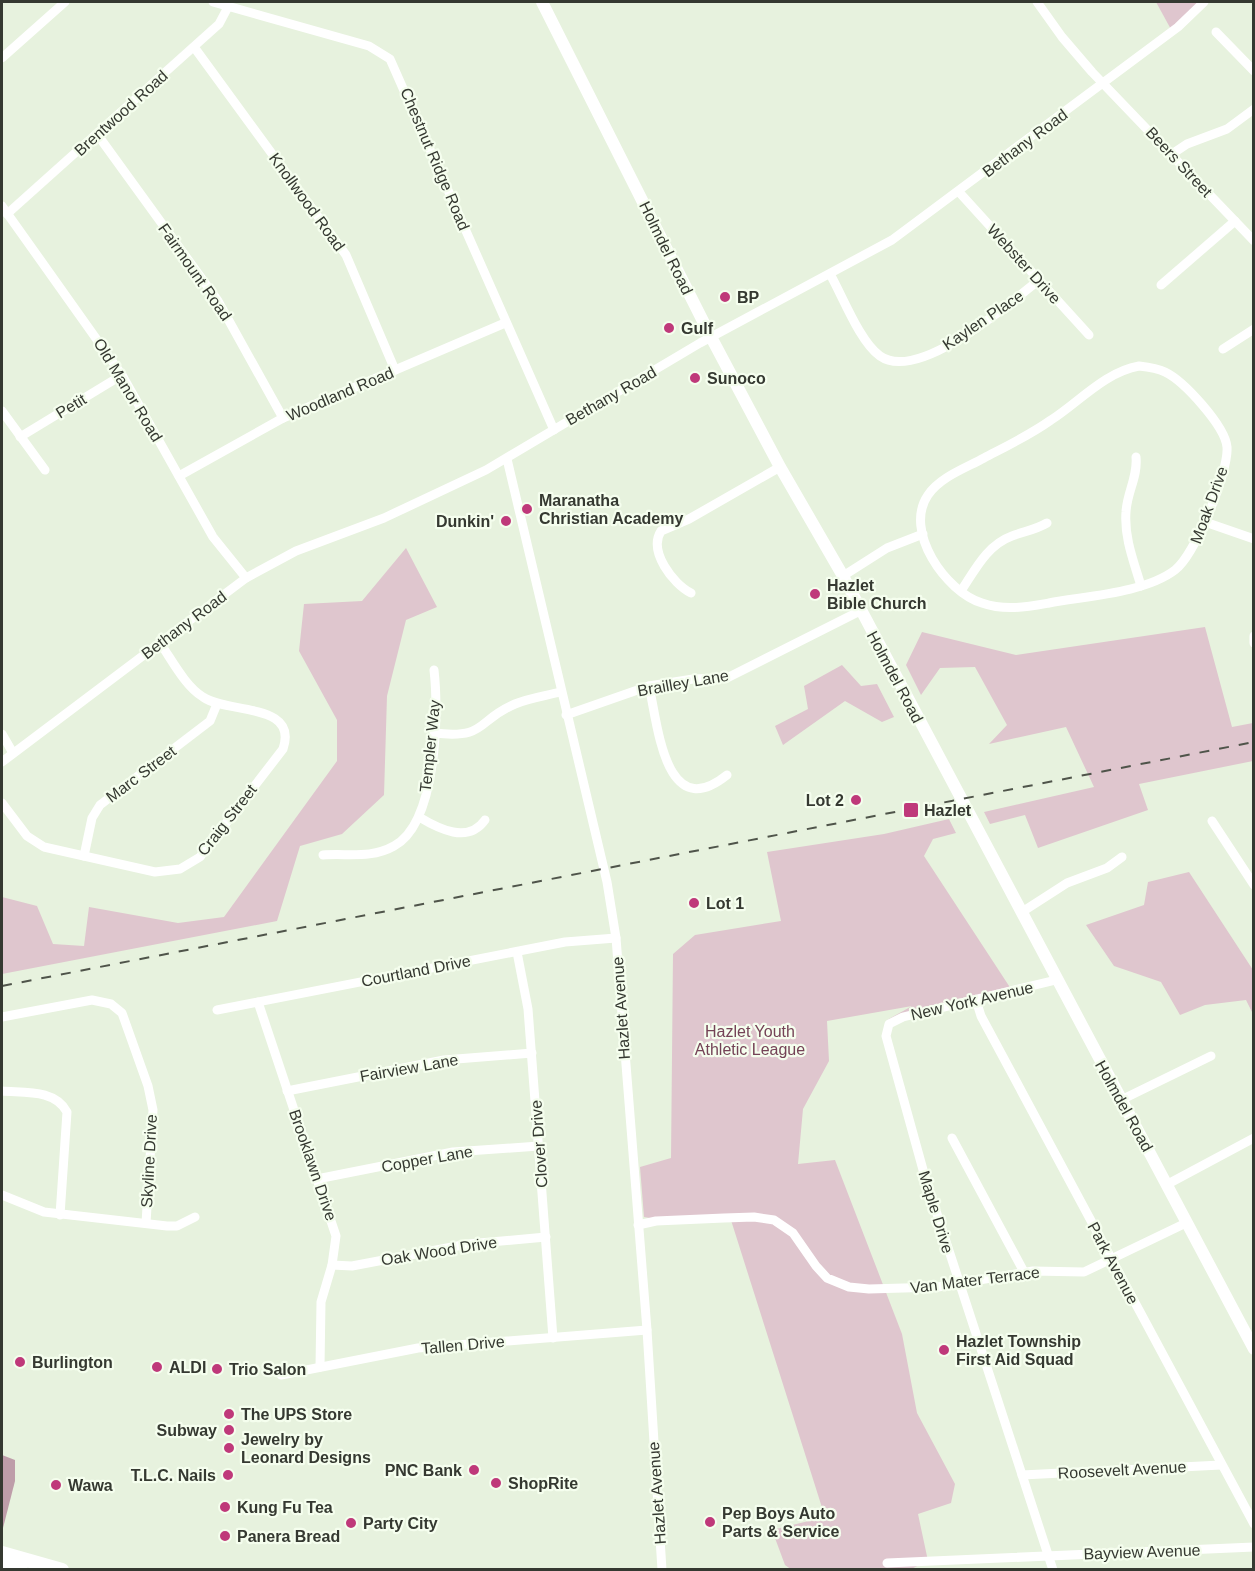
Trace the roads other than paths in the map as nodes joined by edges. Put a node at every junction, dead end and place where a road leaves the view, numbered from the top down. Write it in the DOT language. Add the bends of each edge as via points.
graph roads {
  1 [pos="65,2"];
  2 [pos="213,2"];
  3 [pos="542,2"];
  4 [pos="1037,2"];
  5 [pos="1204,2"];
  6 [pos="228,7"];
  7 [pos="1216,32"];
  8 [pos="194,47"];
  9 [pos="2,58"];
  10 [pos="1254,71"];
  11 [pos="1105,82"];
  12 [pos="1254,109"];
  13 [pos="97,134"];
  14 [pos="1172,154"];
  15 [pos="959,192"];
  16 [pos="4,210"];
  17 [pos="1235,221"];
  18 [pos="1250,230"];
  19 [pos="1254,241"];
  20 [pos="830,274"];
  21 [pos="1039,280"];
  22 [pos="1161,285"];
  23 [pos="505,323"];
  24 [pos="1254,329"];
  25 [pos="1089,335"];
  26 [pos="711,338"];
  27 [pos="1223,350"];
  28 [pos="395,370"];
  29 [pos="122,375"];
  30 [pos="2,411"];
  31 [pos="283,418"];
  32 [pos="554,430"];
  33 [pos="20,436"];
  34 [pos="1136,457"];
  35 [pos="507,459"];
  36 [pos="780,467"];
  37 [pos="45,471"];
  38 [pos="179,476"];
  39 [pos="1205,522"];
  40 [pos="1047,523"];
  41 [pos="923,534"];
  42 [pos="1254,539"];
  43 [pos="843,576"];
  44 [pos="246,578"];
  45 [pos="1140,586"];
  46 [pos="961,591"];
  47 [pos="691,593"];
  48 [pos="860,611"];
  49 [pos="1254,636"];
  50 [pos="1254,643"];
  51 [pos="160,644"];
  52 [pos="434,670"];
  53 [pos="649,686"];
  54 [pos="560,692"];
  55 [pos="217,704"];
  56 [pos="566,715"];
  57 [pos="434,733"];
  58 [pos="2,734"];
  59 [pos="13,753"];
  60 [pos="2,762"];
  61 [pos="727,775"];
  62 [pos="2,803"];
  63 [pos="419,818"];
  64 [pos="485,820"];
  65 [pos="1212,821"];
  66 [pos="322,855"];
  67 [pos="84,856"];
  68 [pos="1122,858"];
  69 [pos="1254,862"];
  70 [pos="1244,869"];
  71 [pos="1254,885"];
  72 [pos="1022,912"];
  73 [pos="616,938"];
  74 [pos="517,952"];
  75 [pos="1056,980"];
  76 [pos="976,1000"];
  77 [pos="258,1002"];
  78 [pos="217,1010"];
  79 [pos="2,1017"];
  80 [pos="889,1024"];
  81 [pos="532,1053"];
  82 [pos="1211,1056"];
  83 [pos="2,1091"];
  84 [pos="287,1091"];
  85 [pos="1121,1100"];
  86 [pos="952,1138"];
  87 [pos="1254,1138"];
  88 [pos="539,1146"];
  89 [pos="317,1179"];
  90 [pos="1167,1185"];
  91 [pos="2,1195"];
  92 [pos="60,1215"];
  93 [pos="195,1217"];
  94 [pos="146,1223"];
  95 [pos="1186,1223"];
  96 [pos="638,1226"];
  97 [pos="546,1237"];
  98 [pos="1111,1260"];
  99 [pos="332,1265"];
  100 [pos="1024,1272"];
  101 [pos="959,1284"];
  102 [pos="647,1330"];
  103 [pos="553,1338"];
  104 [pos="1254,1349"];
  105 [pos="320,1367"];
  106 [pos="281,1375"];
  107 [pos="1221,1465"];
  108 [pos="1022,1475"];
  109 [pos="1254,1524"];
  110 [pos="1254,1547"];
  111 [pos="2,1553"];
  112 [pos="1049,1555"];
  113 [pos="887,1563"];
  114 [pos="2,1565"];
  115 [pos="21,1569"];
  116 [pos="62,1569"];
  117 [pos="662,1569"];
  118 [pos="1053,1569"];
  1 -- 9 [label="street"];
  2 -- 6 [label="street, Chestnut Ridge Road"];
  3 -- 26 [label="main road, Holmdel Road"];
  4 -- 11 [label="street, Beers Street" via="1062,37"];
  5 -- 11 [label="street, Bethany Road" via="1178,27"];
  6 -- 8 [label="street, Brentwood Road" via="219,24"];
  6 -- 23 [label="street, Chestnut Ridge Road" via="369,46 390,59"];
  7 -- 10 [label="street"];
  8 -- 13 [label="street, Brentwood Road"];
  8 -- 28 [label="street, Knollwood Road" via="346,255"];
  11 -- 14 [label="street, Beers Street"];
  11 -- 15 [label="street, Bethany Road"];
  12 -- 14 [label="street" via="1227,129"];
  13 -- 16 [label="street, Brentwood Road"];
  13 -- 31 [label="street, Fairmount Road" via="218,301"];
  14 -- 17 [label="street, Beers Street"];
  15 -- 20 [label="street, Bethany Road" via="891,240"];
  15 -- 21 [label="street, Webster Drive"];
  16 -- 29 [label="street, Old Manor Road"];
  17 -- 18 [label="street, Beers Street"];
  17 -- 22 [label="street"];
  18 -- 19 [label="street, Beers Street"];
  20 -- 21 [label="street, Kaylen Place" via="872,349 889,361 904,363 952,343"];
  20 -- 26 [label="street, Bethany Road"];
  21 -- 25 [label="street, Webster Drive"];
  23 -- 28 [label="street, Woodland Road"];
  23 -- 32 [label="street, Chestnut Ridge Road"];
  24 -- 27 [label="street"];
  26 -- 32 [label="street, Bethany Road"];
  26 -- 36 [label="main road, Holmdel Road"];
  28 -- 31 [label="street, Woodland Road"];
  29 -- 33 [label="street, Petit"];
  29 -- 38 [label="street, Old Manor Road"];
  30 -- 33 [label="street"];
  31 -- 38 [label="street, Woodland Road"];
  32 -- 35 [label="street, Bethany Road"];
  33 -- 37 [label="street"];
  34 -- 45 [label="street" via="1126,526"];
  35 -- 44 [label="street, Bethany Road" via="438,495 296,551"];
  35 -- 54 [label="street, Hazlet Avenue"];
  36 -- 43 [label="main road, Holmdel Road"];
  36 -- 47 [label="street" via="689,519 666,527 658,536 658,550 672,578"];
  38 -- 44 [label="street, Old Manor Road" via="213,537"];
  39 -- 41 [label="street, Moak Drive" via="1226,458 1223,432 1174,377 1139,366 1111,376 1037,430 939,483 928,493 923,505"];
  39 -- 42 [label="street"];
  39 -- 45 [label="street, Moak Drive" via="1192,552 1179,567 1162,579"];
  40 -- 46 [label="street" via="997,544 983,557"];
  41 -- 43 [label="street" via="887,548"];
  41 -- 46 [label="street, Moak Drive" via="937,567"];
  43 -- 48 [label="main road, Holmdel Road"];
  44 -- 51 [label="street, Bethany Road"];
  45 -- 46 [label="street, Moak Drive" via="1014,608 979,603"];
  48 -- 53 [label="street, Brailley Lane" via="728,678 693,678"];
  48 -- 72 [label="main road, Holmdel Road"];
  49 -- 50 [label="street"];
  51 -- 55 [label="street, Craig Street" via="197,693"];
  51 -- 59 [label="street, Bethany Road"];
  52 -- 57 [label="street, Templer Way"];
  53 -- 56 [label="street, Brailley Lane"];
  53 -- 61 [label="street" via="667,764 676,780 703,789"];
  54 -- 56 [label="street, Hazlet Avenue"];
  54 -- 57 [label="street" via="514,704 472,733"];
  55 -- 67 [label="street, Marc Street" via="210,722 100,805 92,819"];
  55 -- 67 [label="street, Craig Street" via="270,715 284,728 285,742 204,853 190,865 161,873"];
  56 -- 73 [label="street, Hazlet Avenue" via="607,882"];
  57 -- 63 [label="street, Templer Way" via="429,779"];
  58 -- 59 [label="street"];
  59 -- 60 [label="street, Bethany Road"];
  62 -- 67 [label="street, Craig Street" via="34,842"];
  63 -- 64 [label="street" via="458,833 472,831"];
  63 -- 66 [label="street, Templer Way" via="407,837 389,849 359,856"];
  65 -- 70 [label="street"];
  68 -- 72 [label="street" via="1067,883"];
  69 -- 70 [label="street"];
  70 -- 71 [label="street"];
  72 -- 75 [label="main road, Holmdel Road"];
  73 -- 74 [label="street, Courtland Drive" via="565,942"];
  73 -- 96 [label="street, Hazlet Avenue"];
  74 -- 77 [label="street, Courtland Drive"];
  74 -- 81 [label="street, Clover Drive"];
  75 -- 76 [label="street, New York Avenue"];
  75 -- 85 [label="main road, Holmdel Road"];
  76 -- 80 [label="street, New York Avenue" via="903,1017"];
  76 -- 98 [label="street, Park Avenue"];
  77 -- 78 [label="street, Courtland Drive"];
  77 -- 84 [label="street, Brooklawn Drive"];
  79 -- 94 [label="street, Skyline Drive" via="92,1000 111,1004 122,1013 153,1110"];
  80 -- 101 [label="street, Maple Drive" via="888,1045"];
  81 -- 84 [label="street, Fairview Lane" via="444,1060"];
  81 -- 88 [label="street, Clover Drive"];
  82 -- 85 [label="street"];
  83 -- 92 [label="street" via="52,1097 67,1112"];
  84 -- 89 [label="street, Brooklawn Drive"];
  85 -- 90 [label="main road, Holmdel Road"];
  86 -- 100 [label="street"];
  87 -- 90 [label="street"];
  88 -- 89 [label="street, Copper Lane" via="453,1152"];
  88 -- 97 [label="street, Clover Drive"];
  89 -- 99 [label="street, Brooklawn Drive" via="336,1236"];
  90 -- 95 [label="main road, Holmdel Road"];
  91 -- 92 [label="street" via="36,1210"];
  92 -- 94 [label="street"];
  93 -- 94 [label="street" via="177,1226"];
  95 -- 98 [label="street, Van Mater Terrace"];
  95 -- 104 [label="main road, Holmdel Road"];
  96 -- 101 [label="street, Van Mater Terrace" via="656,1221 767,1218 789,1229 819,1271 843,1286 869,1289"];
  96 -- 102 [label="street, Hazlet Avenue"];
  97 -- 99 [label="street, Oak Wood Drive" via="468,1244 352,1266"];
  97 -- 103 [label="street, Clover Drive"];
  98 -- 100 [label="street, Van Mater Terrace" via="1079,1274"];
  98 -- 107 [label="street, Park Avenue"];
  99 -- 105 [label="street, Brooklawn Drive" via="321,1302"];
  100 -- 101 [label="street, Van Mater Terrace"];
  101 -- 108 [label="street, Maple Drive"];
  102 -- 103 [label="street, Tallen Drive"];
  102 -- 117 [label="street, Hazlet Avenue"];
  103 -- 105 [label="street, Tallen Drive" via="418,1348"];
  105 -- 106 [label="street, Tallen Drive"];
  107 -- 108 [label="street, Roosevelt Avenue"];
  107 -- 109 [label="street, Park Avenue"];
  108 -- 112 [label="street, Maple Drive"];
  110 -- 112 [label="street, Bayview Avenue"];
  111 -- 116 [label="highway"];
  112 -- 113 [label="street, Bayview Avenue"];
  112 -- 118 [label="street, Maple Drive"];
  114 -- 115 [label="highway"];
}
